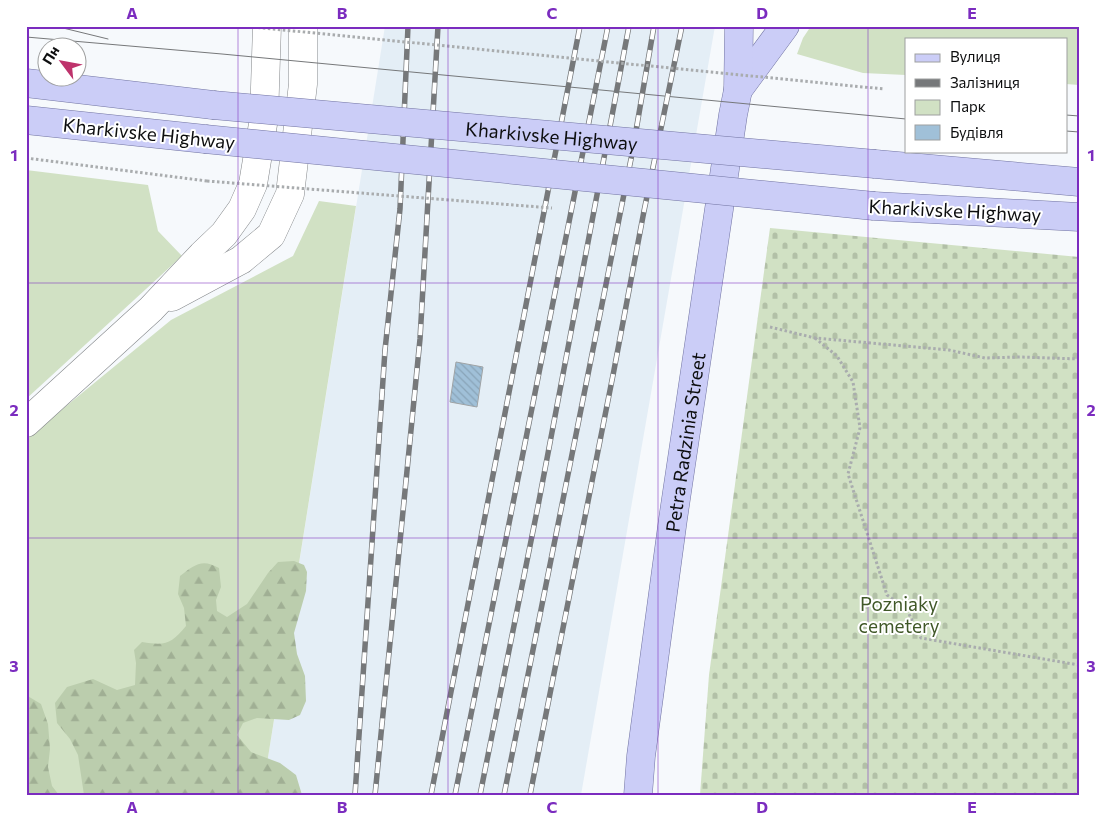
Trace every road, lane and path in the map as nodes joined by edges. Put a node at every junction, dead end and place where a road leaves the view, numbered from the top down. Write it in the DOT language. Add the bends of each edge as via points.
graph roads {
  1 [pos="243,26"];
  2 [pos="267,26"];
  3 [pos="304,26"];
  4 [pos="739,26"];
  5 [pos="785,26"];
  6 [pos="26,83"];
  7 [pos="884,89"];
  8 [pos="738,90"];
  9 [pos="26,120"];
  10 [pos="26,158"];
  11 [pos="1079,182"];
  12 [pos="553,208"];
  13 [pos="1079,217"];
  14 [pos="151,308"];
  15 [pos="770,327"];
  16 [pos="815,338"];
  17 [pos="1079,360"];
  18 [pos="26,423"];
  19 [pos="1079,665"];
  20 [pos="638,795"];
  1 -- 7 [label="path, bridge"];
  2 -- 14 [label="lane" via="264,118 253,184 242,209 224,234"];
  3 -- 14 [label="lane" via="303,84 290,194 271,235 241,260"];
  4 -- 8 [label="main road, Petra Radzinia Street"];
  5 -- 8 [label="main road, Petra Radzinia Street"];
  6 -- 11 [label="main road, Kharkivske Highway, bridge" via="213,105"];
  8 -- 20 [label="main road, Petra Radzinia Street" via="673,519"];
  9 -- 13 [label="main road, Kharkivske Highway, bridge" via="874,206"];
  10 -- 12 [label="path, bridge" via="207,181"];
  14 -- 18 [label="lane"];
  15 -- 16 [label="path"];
  16 -- 17 [label="path" via="949,350 984,358"];
  16 -- 19 [label="path" via="837,356 854,382 860,428 848,474 887,596 906,608 921,638"];
}
